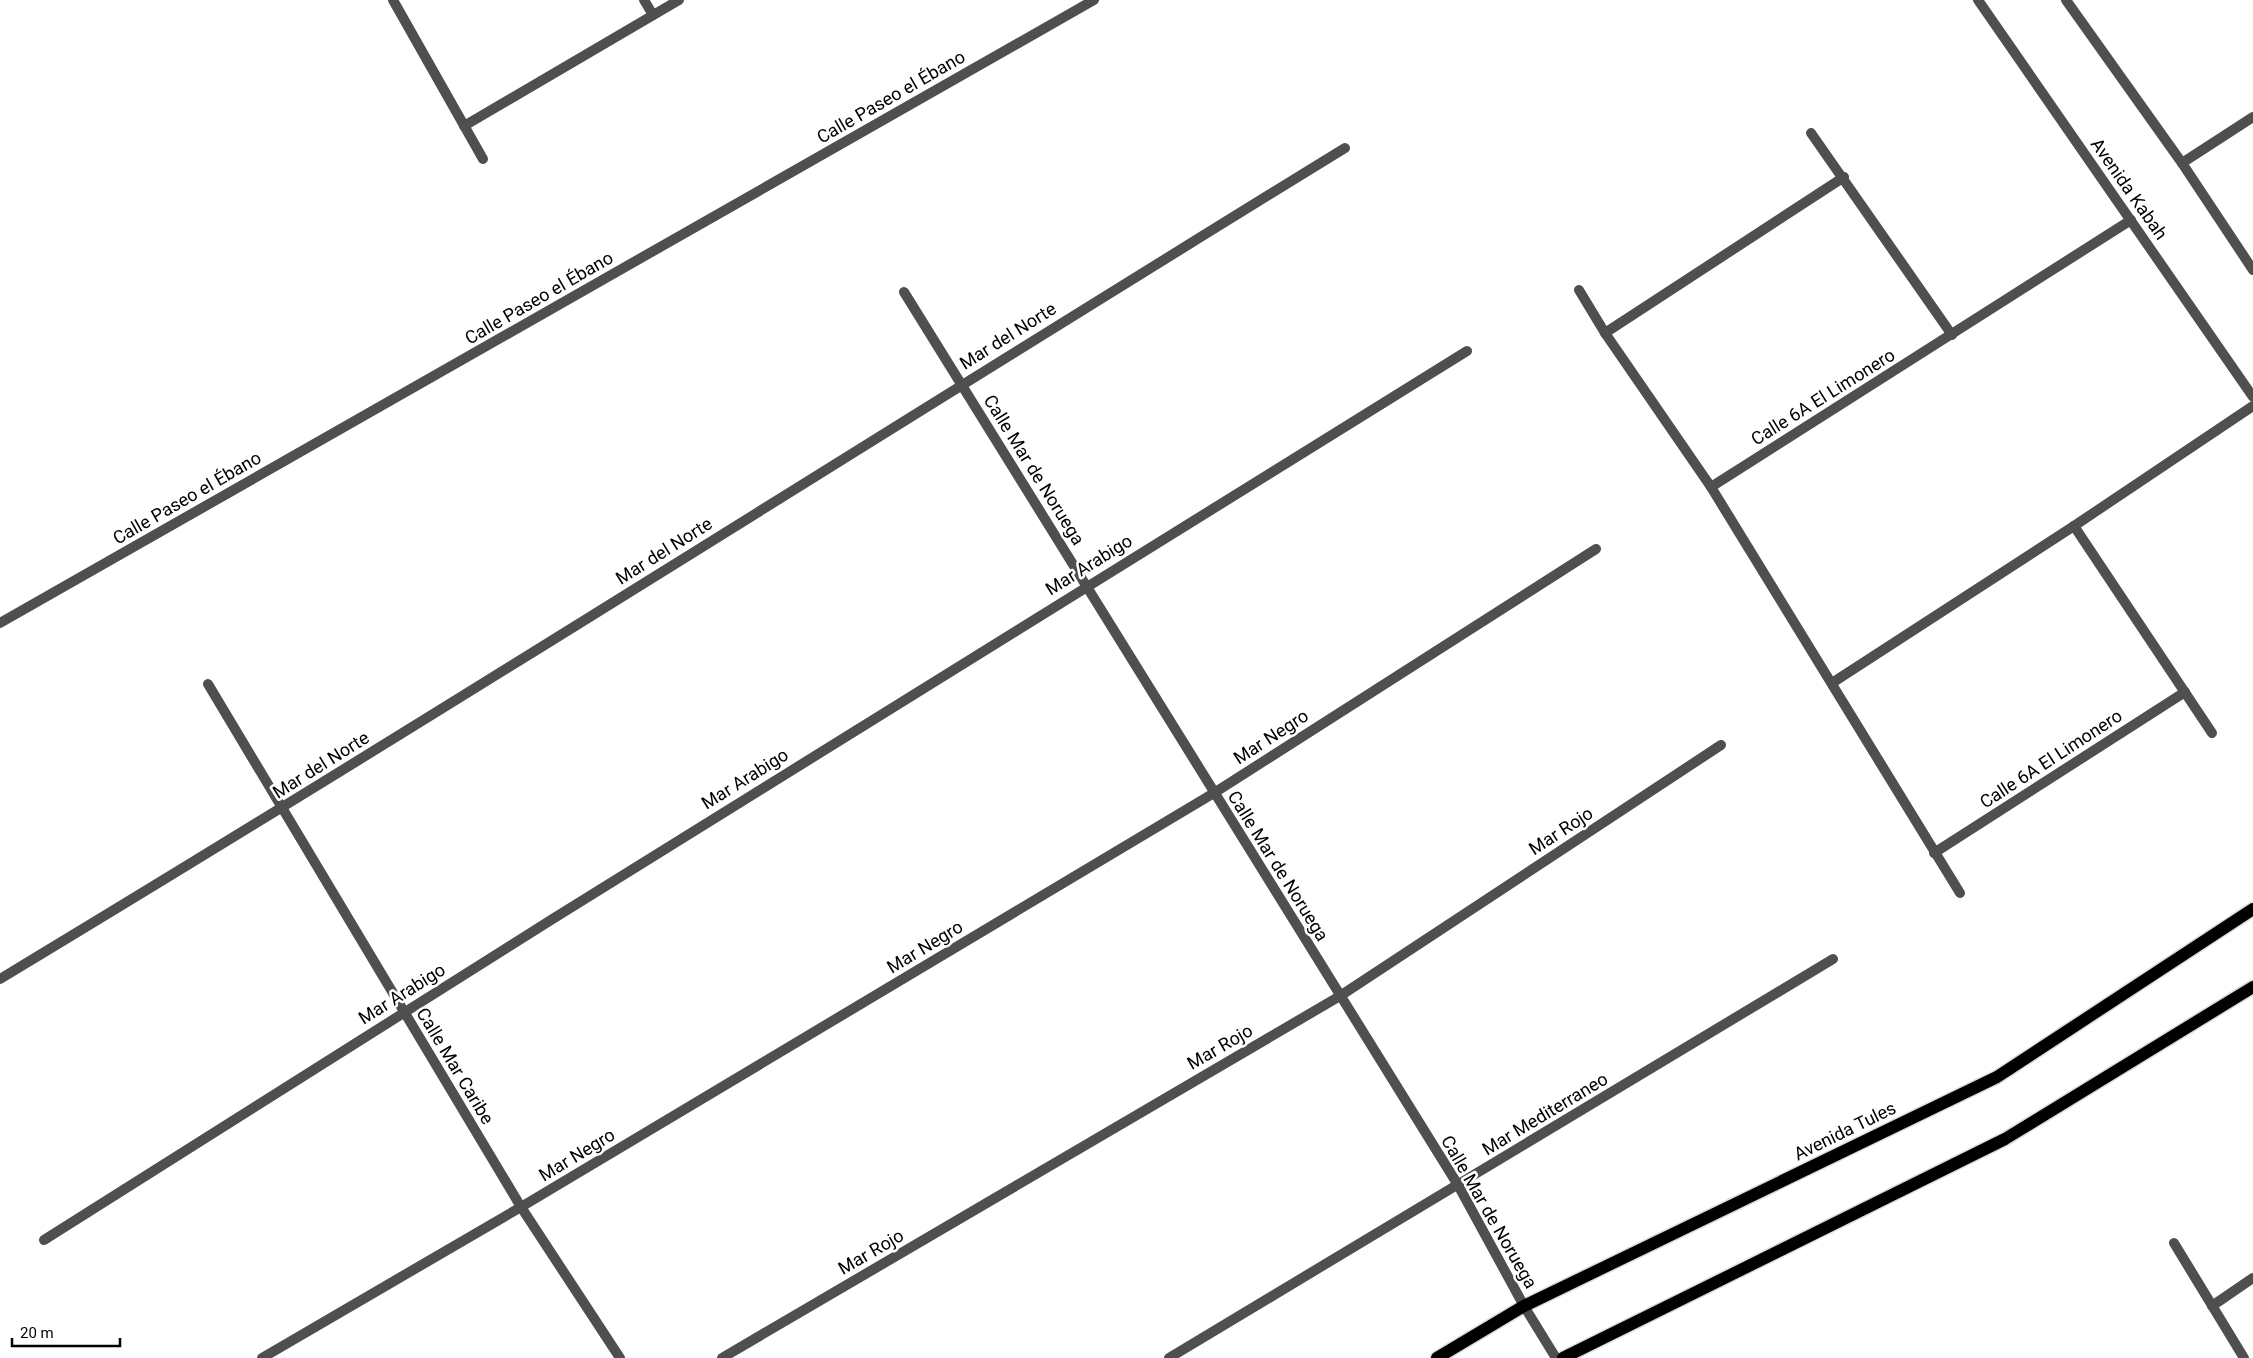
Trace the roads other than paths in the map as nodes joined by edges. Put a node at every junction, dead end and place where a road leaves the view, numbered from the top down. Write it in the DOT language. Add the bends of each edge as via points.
graph roads {
  1 [pos="393,0"];
  2 [pos="644,0"];
  3 [pos="679,0"];
  4 [pos="1094,0"];
  5 [pos="1978,0"];
  6 [pos="2066,0"];
  7 [pos="653,16"];
  8 [pos="2253,117"];
  9 [pos="464,126"];
  10 [pos="1812,133"];
  11 [pos="1345,148"];
  12 [pos="483,159"];
  13 [pos="2182,163"];
  14 [pos="1844,176"];
  15 [pos="2130,220"];
  16 [pos="2253,270"];
  17 [pos="1579,290"];
  18 [pos="904,292"];
  19 [pos="1605,333"];
  20 [pos="1952,335"];
  21 [pos="1467,351"];
  22 [pos="961,384"];
  23 [pos="2253,397"];
  24 [pos="2253,406"];
  25 [pos="1710,487"];
  26 [pos="2074,526"];
  27 [pos="1596,549"];
  28 [pos="1086,586"];
  29 [pos="0,624"];
  30 [pos="1832,683"];
  31 [pos="208,684"];
  32 [pos="2185,692"];
  33 [pos="2212,733"];
  34 [pos="1721,745"];
  35 [pos="1214,793"];
  36 [pos="283,808"];
  37 [pos="1934,853"];
  38 [pos="1960,893"];
  39 [pos="2253,910"];
  40 [pos="1834,959"];
  41 [pos="0,979"];
  42 [pos="2253,987"];
  43 [pos="1340,996"];
  44 [pos="404,1011"];
  45 [pos="1458,1186"];
  46 [pos="521,1208"];
  47 [pos="44,1240"];
  48 [pos="2174,1243"];
  49 [pos="2253,1278"];
  50 [pos="1524,1306"];
  51 [pos="2212,1306"];
  52 [pos="262,1358"];
  53 [pos="620,1358"];
  54 [pos="722,1358"];
  55 [pos="1169,1358"];
  56 [pos="1437,1358"];
  57 [pos="1556,1358"];
  58 [pos="1563,1358"];
  59 [pos="2244,1358"];
  1 -- 9 [label="street"];
  2 -- 7 [label="street"];
  3 -- 7 [label="street"];
  4 -- 29 [label="street, Calle Paseo el Ébano"];
  5 -- 15 [label="street, Avenida Kabah"];
  6 -- 13 [label="street"];
  7 -- 9 [label="street"];
  8 -- 13 [label="street"];
  9 -- 12 [label="street"];
  10 -- 14 [label="street"];
  11 -- 22 [label="street, Mar del Norte"];
  13 -- 16 [label="street"];
  14 -- 19 [label="street"];
  14 -- 20 [label="street"];
  15 -- 20 [label="street, Calle 6A El Limonero"];
  15 -- 23 [label="street, Avenida Kabah"];
  17 -- 19 [label="street"];
  18 -- 22 [label="street, Calle Mar de Noruega"];
  19 -- 25 [label="street"];
  20 -- 25 [label="street, Calle 6A El Limonero"];
  21 -- 28 [label="street, Mar Arabigo"];
  22 -- 28 [label="street, Calle Mar de Noruega"];
  22 -- 36 [label="street, Mar del Norte"];
  24 -- 26 [label="street"];
  25 -- 30 [label="street"];
  26 -- 30 [label="street"];
  26 -- 32 [label="street"];
  27 -- 35 [label="street, Mar Negro"];
  28 -- 35 [label="street, Calle Mar de Noruega"];
  28 -- 44 [label="street, Mar Arabigo"];
  30 -- 37 [label="street"];
  31 -- 36 [label="street, Calle Mar Caribe"];
  32 -- 33 [label="street"];
  32 -- 37 [label="street, Calle 6A El Limonero"];
  34 -- 43 [label="street, Mar Rojo"];
  35 -- 43 [label="street, Calle Mar de Noruega"];
  35 -- 46 [label="street, Mar Negro"];
  36 -- 41 [label="street, Mar del Norte"];
  36 -- 44 [label="street, Calle Mar Caribe"];
  37 -- 38 [label="street"];
  39 -- 50 [label="main road, Avenida Tules" via="1996,1077"];
  40 -- 45 [label="street, Mar Mediterraneo"];
  42 -- 58 [label="main road" via="2005,1139"];
  43 -- 45 [label="street, Calle Mar de Noruega"];
  43 -- 54 [label="street, Mar Rojo"];
  44 -- 46 [label="street, Calle Mar Caribe"];
  44 -- 47 [label="street, Mar Arabigo"];
  45 -- 50 [label="street, Calle Mar de Noruega"];
  45 -- 55 [label="street, Mar Mediterraneo"];
  46 -- 52 [label="street, Mar Negro"];
  46 -- 53 [label="street, Calle Mar Caribe"];
  48 -- 51 [label="street"];
  49 -- 51 [label="street"];
  50 -- 56 [label="main road, Avenida Tules"];
  50 -- 57 [label="street, Calle Mar de Noruega"];
  51 -- 59 [label="street"];
}
